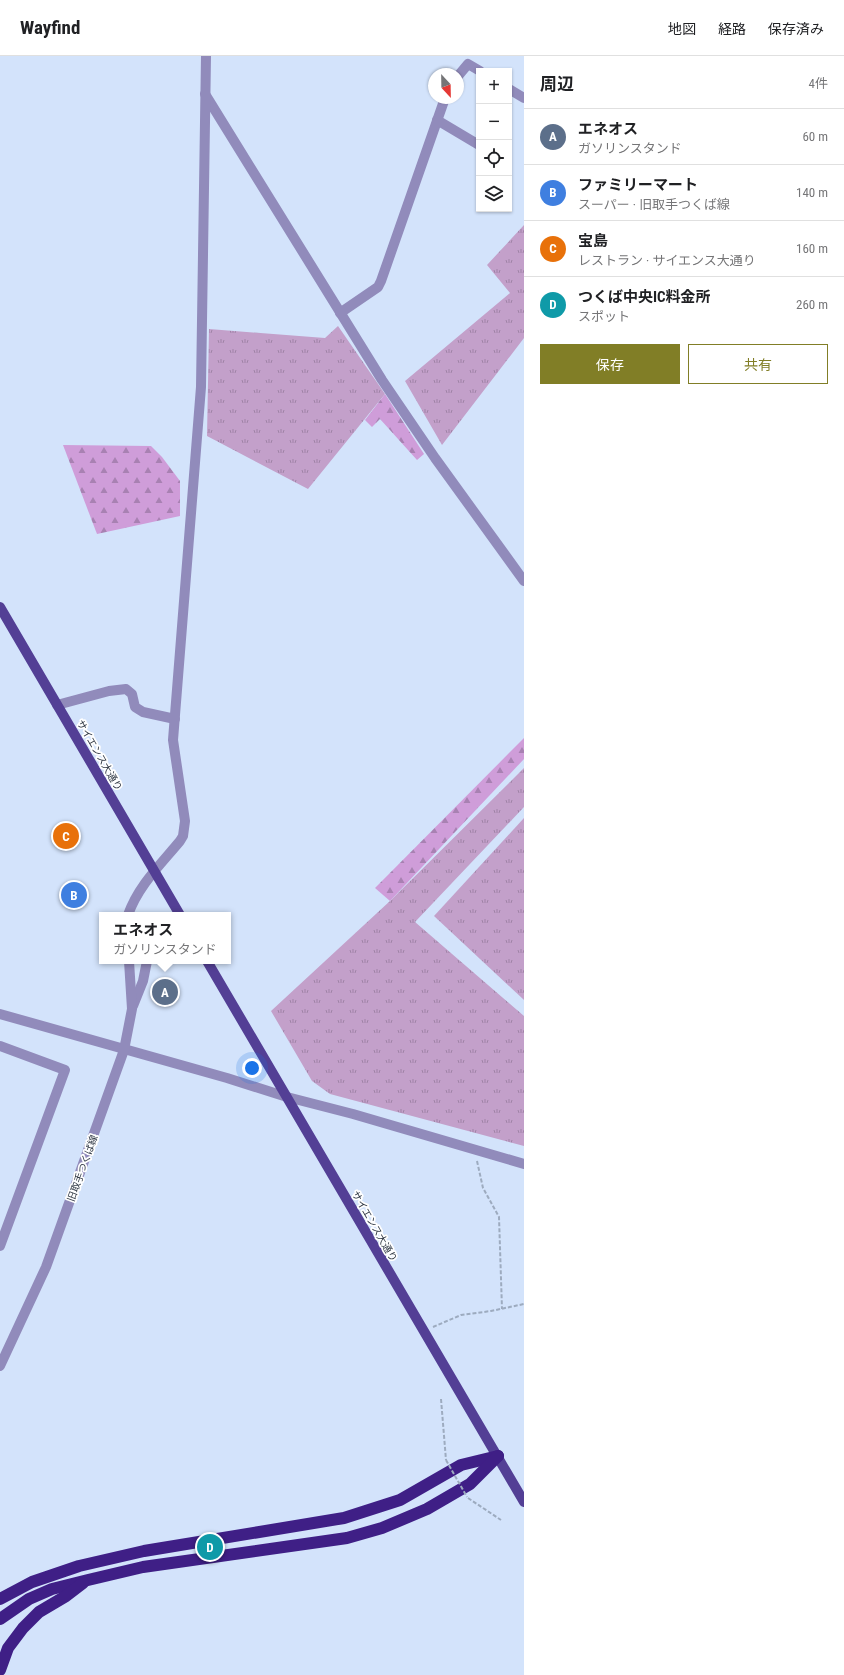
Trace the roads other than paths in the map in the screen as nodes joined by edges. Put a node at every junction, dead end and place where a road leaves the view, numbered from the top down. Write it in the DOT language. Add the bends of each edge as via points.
graph roads {
  1 [pos="206,56"];
  2 [pos="464,69"];
  3 [pos="476,69"];
  4 [pos="512,91"];
  5 [pos="205,94"];
  6 [pos="524,98"];
  7 [pos="443,104"];
  8 [pos="438,120"];
  9 [pos="476,144"];
  10 [pos="340,313"];
  11 [pos="524,581"];
  12 [pos="0,607"];
  13 [pos="57,705"];
  14 [pos="175,719"];
  15 [pos="154,871"];
  16 [pos="129,912"];
  17 [pos="178,912"];
  18 [pos="129,964"];
  19 [pos="146,964"];
  20 [pos="209,964"];
  21 [pos="132,1009"];
  22 [pos="0,1014"];
  23 [pos="0,1046"];
  24 [pos="124,1050"];
  25 [pos="287,1097"];
  26 [pos="524,1164"];
  27 [pos="0,1246"];
  28 [pos="0,1366"];
  29 [pos="498,1456"];
  30 [pos="524,1502"];
  31 [pos="88,1580"];
  32 [pos="1,1599"];
  33 [pos="0,1619"];
  34 [pos="0,1670"];
  1 -- 5 [label="street"];
  2 -- 3 [label="street" via="468,64"];
  4 -- 6 [label="street"];
  5 -- 10 [label="street"];
  5 -- 14 [label="street" via="201,387"];
  7 -- 8 [label="street"];
  8 -- 9 [label="street"];
  8 -- 10 [label="street" via="378,287"];
  10 -- 11 [label="street" via="435,458"];
  12 -- 13 [label="main road, サイエンス大通り"];
  13 -- 14 [label="street" via="126,689 132,694 135,707 143,712"];
  13 -- 15 [label="main road, サイエンス大通り"];
  14 -- 15 [label="street" via="173,740 184,829 180,841"];
  15 -- 16 [label="street"];
  15 -- 17 [label="main road, サイエンス大通り"];
  18 -- 21 [label="street, 旧取手つくば線"];
  19 -- 21 [label="street"];
  20 -- 25 [label="main road, サイエンス大通り"];
  21 -- 24 [label="street, 旧取手つくば線"];
  22 -- 24 [label="street"];
  23 -- 27 [label="street" via="65,1070"];
  24 -- 25 [label="street"];
  24 -- 28 [label="street, 旧取手つくば線" via="46,1267"];
  25 -- 26 [label="street"];
  25 -- 29 [label="main road, サイエンス大通り"];
  29 -- 30 [label="main road, サイエンス大通り"];
  29 -- 31 [label="highway" via="470,1484 427,1509 382,1528 347,1538 143,1567"];
  29 -- 32 [label="highway" via="461,1465 400,1500 344,1518 144,1551 79,1566 32,1582"];
  31 -- 33 [label="highway" via="35,1596"];
  31 -- 34 [label="highway" via="39,1612 23,1628 8,1648"];
}
